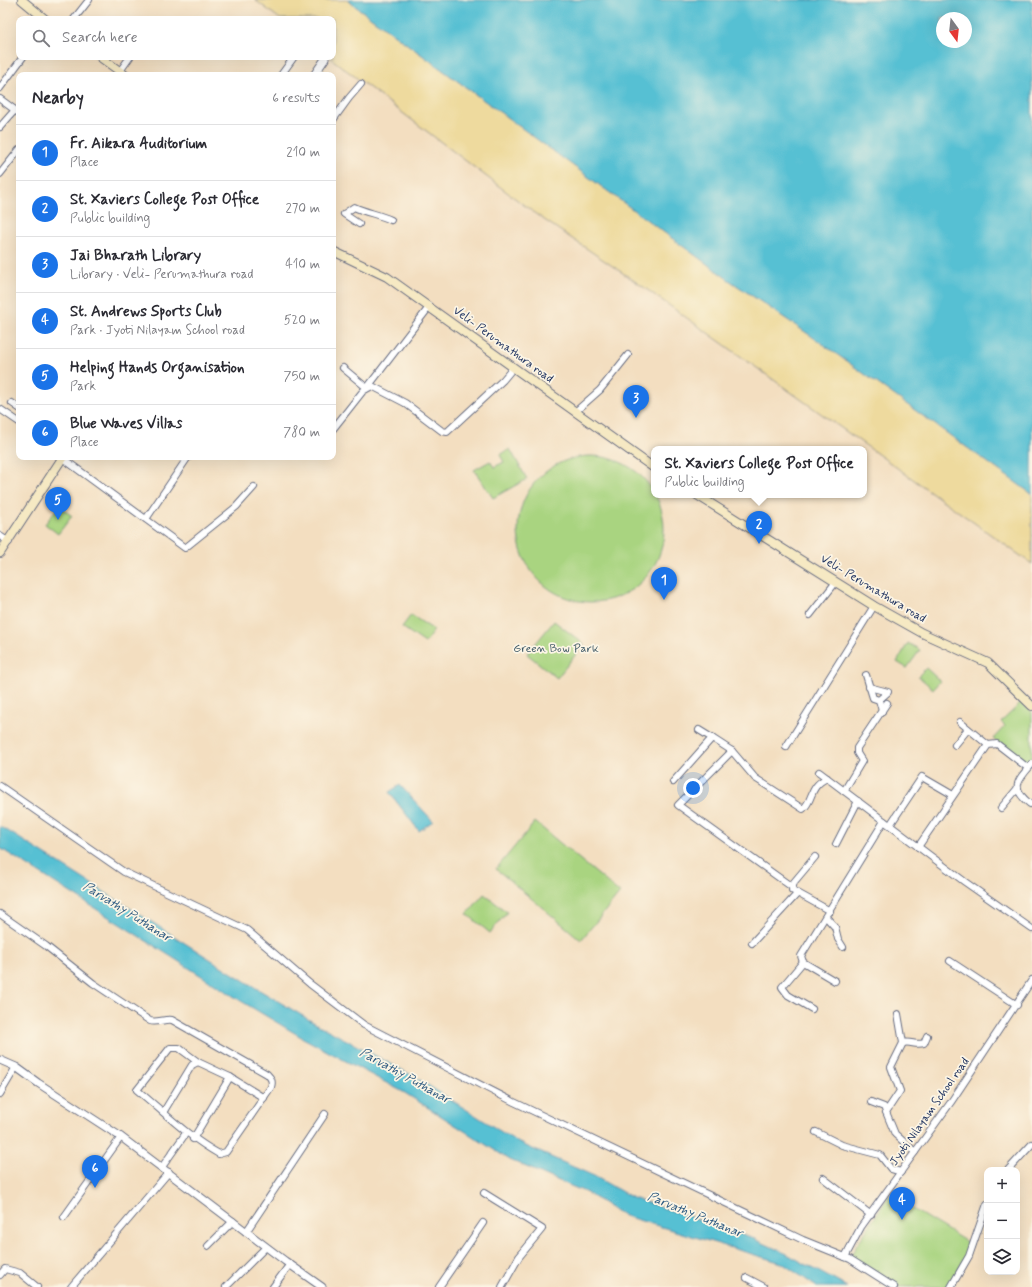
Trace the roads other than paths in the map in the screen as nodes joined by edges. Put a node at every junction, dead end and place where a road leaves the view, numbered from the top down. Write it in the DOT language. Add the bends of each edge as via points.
graph roads {
  1 [pos="23,0"];
  2 [pos="89,0"];
  3 [pos="42,16"];
  4 [pos="76,16"];
  5 [pos="22,60"];
  6 [pos="104,60"];
  7 [pos="128,60"];
  8 [pos="292,60"];
  9 [pos="323,60"];
  10 [pos="121,72"];
  11 [pos="122,72"];
  12 [pos="283,72"];
  13 [pos="316,72"];
  14 [pos="361,84"];
  15 [pos="0,88"];
  16 [pos="0,99"];
  17 [pos="16,110"];
  18 [pos="16,112"];
  19 [pos="336,116"];
  20 [pos="0,127"];
  21 [pos="16,154"];
  22 [pos="0,174"];
  23 [pos="391,220"];
  24 [pos="359,224"];
  25 [pos="336,252"];
  26 [pos="430,306"];
  27 [pos="628,355"];
  28 [pos="343,368"];
  29 [pos="513,368"];
  30 [pos="367,388"];
  31 [pos="12,403"];
  32 [pos="16,406"];
  33 [pos="0,409"];
  34 [pos="575,412"];
  35 [pos="16,420"];
  36 [pos="336,426"];
  37 [pos="60,460"];
  38 [pos="66,460"];
  39 [pos="186,460"];
  40 [pos="651,466"];
  41 [pos="254,487"];
  42 [pos="702,498"];
  43 [pos="146,519"];
  44 [pos="0,536"];
  45 [pos="8,542"];
  46 [pos="0,552"];
  47 [pos="836,582"];
  48 [pos="874,606"];
  49 [pos="810,615"];
  50 [pos="866,675"];
  51 [pos="869,687"];
  52 [pos="879,700"];
  53 [pos="887,703"];
  54 [pos="1032,706"];
  55 [pos="882,711"];
  56 [pos="960,722"];
  57 [pos="968,728"];
  58 [pos="699,730"];
  59 [pos="712,738"];
  60 [pos="955,745"];
  61 [pos="988,745"];
  62 [pos="786,747"];
  63 [pos="732,751"];
  64 [pos="1030,766"];
  65 [pos="819,772"];
  66 [pos="828,778"];
  67 [pos="673,782"];
  68 [pos="0,786"];
  69 [pos="1016,789"];
  70 [pos="844,791"];
  71 [pos="953,795"];
  72 [pos="858,802"];
  73 [pos="1030,804"];
  74 [pos="1002,808"];
  75 [pos="884,821"];
  76 [pos="890,825"];
  77 [pos="836,844"];
  78 [pos="918,847"];
  79 [pos="815,858"];
  80 [pos="792,887"];
  81 [pos="797,894"];
  82 [pos="830,911"];
  83 [pos="0,914"];
  84 [pos="826,917"];
  85 [pos="1032,929"];
  86 [pos="752,943"];
  87 [pos="843,947"];
  88 [pos="803,962"];
  89 [pos="950,962"];
  90 [pos="1032,980"];
  91 [pos="835,981"];
  92 [pos="1017,1005"];
  93 [pos="812,1009"];
  94 [pos="898,1014"];
  95 [pos="927,1036"];
  96 [pos="903,1044"];
  97 [pos="0,1060"];
  98 [pos="198,1062"];
  99 [pos="16,1067"];
  100 [pos="230,1077"];
  101 [pos="1,1091"];
  102 [pos="264,1098"];
  103 [pos="871,1102"];
  104 [pos="164,1111"];
  105 [pos="886,1112"];
  106 [pos="325,1114"];
  107 [pos="816,1132"];
  108 [pos="186,1133"];
  109 [pos="121,1137"];
  110 [pos="193,1139"];
  111 [pos="1032,1144"];
  112 [pos="915,1152"];
  113 [pos="162,1167"];
  114 [pos="1011,1167"];
  115 [pos="169,1172"];
  116 [pos="901,1172"];
  117 [pos="823,1178"];
  118 [pos="484,1193"];
  119 [pos="984,1213"];
  120 [pos="871,1215"];
  121 [pos="64,1217"];
  122 [pos="233,1221"];
  123 [pos="483,1223"];
  124 [pos="246,1232"];
  125 [pos="208,1246"];
  126 [pos="266,1247"];
  127 [pos="845,1257"];
  128 [pos="290,1264"];
  129 [pos="0,1275"];
  130 [pos="747,1278"];
  131 [pos="37,1287"];
  132 [pos="70,1287"];
  133 [pos="226,1287"];
  134 [pos="273,1287"];
  135 [pos="322,1287"];
  136 [pos="439,1287"];
  137 [pos="502,1287"];
  138 [pos="764,1287"];
  139 [pos="894,1287"];
  140 [pos="951,1287"];
  1 -- 3 [label="main road"];
  2 -- 4 [label="street"];
  5 -- 15 [label="street"];
  6 -- 10 [label="main road"];
  7 -- 11 [label="street"];
  8 -- 12 [label="street"];
  9 -- 13 [label="street"];
  14 -- 19 [label="street"];
  16 -- 17 [label="street"];
  18 -- 20 [label="street"];
  21 -- 22 [label="street"];
  23 -- 24 [label="street" via="354,207 344,214"];
  25 -- 26 [label="main road, Veli- Perumathura road" via="387,277"];
  26 -- 29 [label="main road, Veli- Perumathura road"];
  26 -- 30 [label="street"];
  27 -- 34 [label="street" via="600,390"];
  28 -- 30 [label="street"];
  29 -- 30 [label="street" via="504,380 446,432 405,403 375,387"];
  29 -- 34 [label="main road, Veli- Perumathura road"];
  30 -- 36 [label="street"];
  31 -- 32 [label="street"];
  33 -- 35 [label="street"];
  34 -- 40 [label="main road, Veli- Perumathura road"];
  37 -- 45 [label="main road"];
  38 -- 43 [label="street"];
  39 -- 43 [label="street"];
  41 -- 43 [label="street" via="236,507 185,548"];
  42 -- 47 [label="main road, Veli- Perumathura road"];
  44 -- 45 [label="street"];
  45 -- 46 [label="main road"];
  47 -- 48 [label="main road, Veli- Perumathura road"];
  47 -- 49 [label="street"];
  48 -- 54 [label="main road, Veli- Perumathura road" via="922,633 988,663"];
  48 -- 62 [label="street"];
  50 -- 51 [label="street"];
  51 -- 52 [label="street" via="873,698"];
  51 -- 52 [label="street" via="888,692"];
  52 -- 55 [label="street"];
  53 -- 55 [label="street"];
  55 -- 70 [label="street" via="857,748 862,761"];
  56 -- 57 [label="street"];
  57 -- 60 [label="street"];
  57 -- 61 [label="street"];
  58 -- 59 [label="street"];
  59 -- 63 [label="street"];
  59 -- 67 [label="street"];
  61 -- 64 [label="street" via="996,744"];
  61 -- 71 [label="street"];
  63 -- 66 [label="street" via="755,778 803,809 819,782"];
  63 -- 80 [label="street" via="678,805"];
  64 -- 69 [label="street"];
  65 -- 66 [label="street"];
  66 -- 70 [label="street"];
  68 -- 127 [label="street" via="124,872 247,930 310,984 364,1024 521,1105 796,1237"];
  69 -- 73 [label="street"];
  69 -- 74 [label="street"];
  70 -- 72 [label="street"];
  71 -- 76 [label="street" via="922,778"];
  71 -- 78 [label="street"];
  72 -- 75 [label="street"];
  72 -- 77 [label="street"];
  75 -- 76 [label="street"];
  75 -- 82 [label="street"];
  76 -- 78 [label="street"];
  78 -- 85 [label="street"];
  79 -- 80 [label="street"];
  80 -- 81 [label="street"];
  81 -- 82 [label="street"];
  81 -- 86 [label="street"];
  82 -- 84 [label="street"];
  83 -- 102 [label="street" via="150,1021 172,1020 267,1074 272,1083"];
  84 -- 87 [label="street" via="835,928"];
  84 -- 88 [label="street" via="803,952"];
  88 -- 91 [label="street"];
  88 -- 93 [label="street" via="782,987 788,995"];
  89 -- 92 [label="street"];
  90 -- 92 [label="street, Jyoti Nilayam School road"];
  92 -- 112 [label="street, Jyoti Nilayam School road"];
  94 -- 96 [label="street"];
  95 -- 96 [label="street" via="924,1043"];
  96 -- 105 [label="street" via="891,1067 900,1091"];
  97 -- 99 [label="street"];
  98 -- 100 [label="street"];
  98 -- 104 [label="street" via="192,1065"];
  98 -- 104 [label="street" via="179,1048 170,1048 137,1090"];
  99 -- 101 [label="street"];
  99 -- 109 [label="street"];
  100 -- 102 [label="street"];
  100 -- 110 [label="street"];
  102 -- 110 [label="street" via="223,1154"];
  103 -- 105 [label="street" via="884,1107"];
  104 -- 108 [label="street"];
  105 -- 112 [label="street" via="895,1134"];
  106 -- 124 [label="street"];
  107 -- 116 [label="street" via="842,1145 880,1155 891,1169"];
  108 -- 110 [label="street"];
  108 -- 113 [label="street"];
  109 -- 113 [label="street"];
  109 -- 121 [label="street"];
  111 -- 114 [label="street"];
  112 -- 116 [label="street, Jyoti Nilayam School road"];
  113 -- 115 [label="street"];
  115 -- 122 [label="street"];
  115 -- 132 [label="street"];
  116 -- 120 [label="street, Jyoti Nilayam School road"];
  117 -- 120 [label="street"];
  118 -- 137 [label="street" via="542,1229 519,1257"];
  119 -- 140 [label="street" via="969,1256"];
  120 -- 127 [label="street, Jyoti Nilayam School road" via="853,1240"];
  122 -- 124 [label="street"];
  122 -- 125 [label="street"];
  123 -- 136 [label="street"];
  124 -- 126 [label="street"];
  126 -- 128 [label="street"];
  126 -- 133 [label="street"];
  127 -- 139 [label="street"];
  128 -- 134 [label="street"];
  128 -- 135 [label="street"];
  129 -- 131 [label="street" via="6,1269 20,1273"];
  130 -- 138 [label="street"];
}
